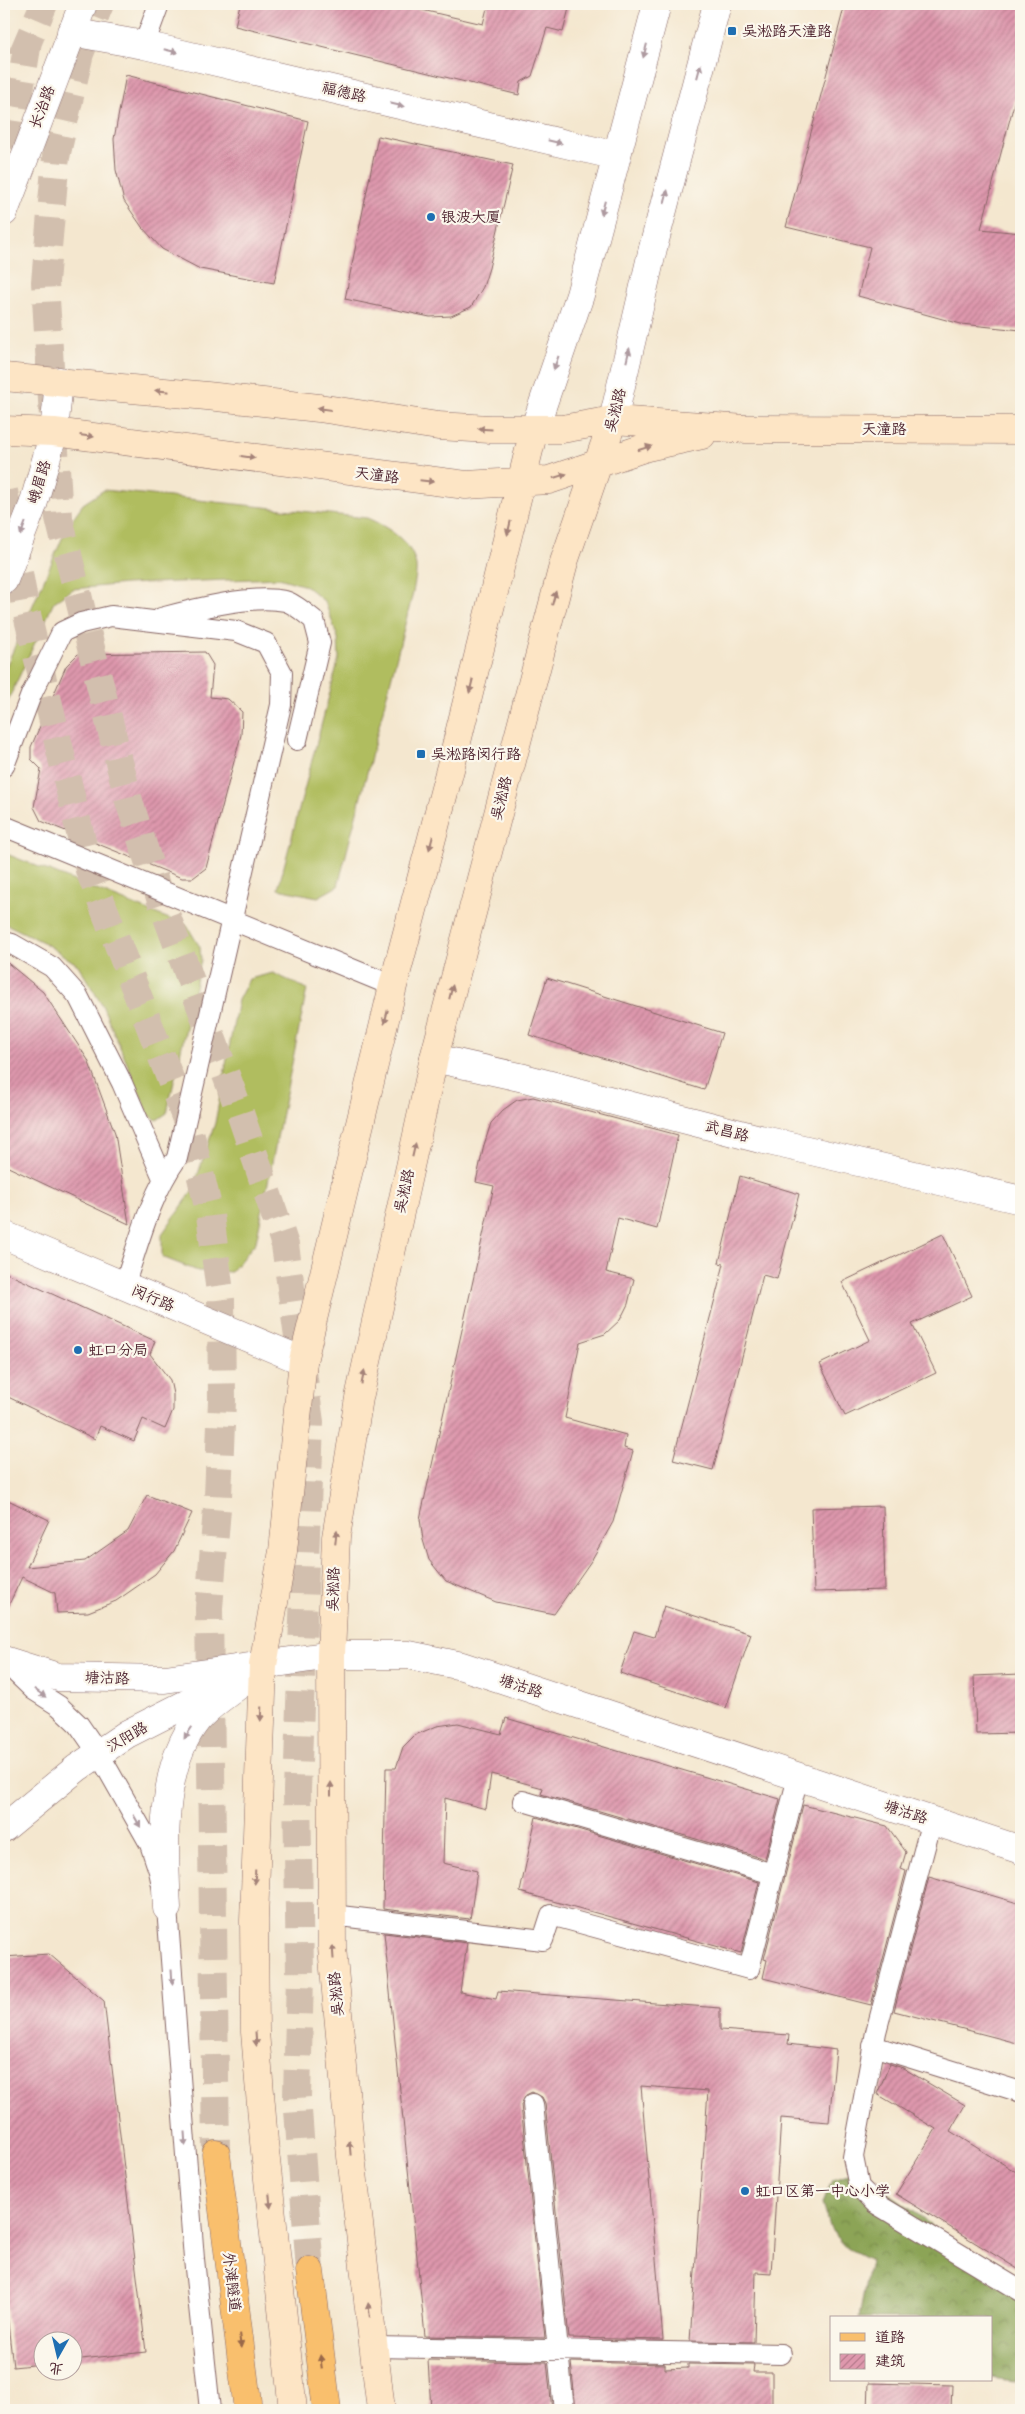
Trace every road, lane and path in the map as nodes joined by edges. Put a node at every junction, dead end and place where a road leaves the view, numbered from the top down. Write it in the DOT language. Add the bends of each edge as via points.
graph roads {
  1 [pos="83,4"];
  2 [pos="159,4"];
  3 [pos="657,4"];
  4 [pos="717,4"];
  5 [pos="71,32"];
  6 [pos="144,45"];
  7 [pos="617,156"];
  8 [pos="4,212"];
  9 [pos="4,377"];
  10 [pos="59,381"];
  11 [pos="613,420"];
  12 [pos="746,429"];
  13 [pos="4,430"];
  14 [pos="534,430"];
  15 [pos="1021,430"];
  16 [pos="54,432"];
  17 [pos="599,464"];
  18 [pos="520,480"];
  19 [pos="4,580"];
  20 [pos="150,621"];
  21 [pos="297,740"];
  22 [pos="4,766"];
  23 [pos="4,826"];
  24 [pos="232,920"];
  25 [pos="4,942"];
  26 [pos="393,986"];
  27 [pos="434,1058"];
  28 [pos="163,1178"];
  29 [pos="1021,1200"];
  30 [pos="4,1236"];
  31 [pos="124,1286"];
  32 [pos="303,1361"];
  33 [pos="331,1655"];
  34 [pos="4,1661"];
  35 [pos="263,1665"];
  36 [pos="99,1754"];
  37 [pos="798,1777"];
  38 [pos="523,1801"];
  39 [pos="932,1820"];
  40 [pos="4,1828"];
  41 [pos="1021,1850"];
  42 [pos="773,1874"];
  43 [pos="167,1908"];
  44 [pos="332,1915"];
  45 [pos="873,2046"];
  46 [pos="1021,2092"];
  47 [pos="533,2104"];
  48 [pos="216,2154"];
  49 [pos="310,2271"];
  50 [pos="1021,2291"];
  51 [pos="374,2347"];
  52 [pos="558,2350"];
  53 [pos="781,2354"];
  54 [pos="210,2410"];
  55 [pos="248,2410"];
  56 [pos="293,2410"];
  57 [pos="327,2410"];
  58 [pos="381,2410"];
  59 [pos="564,2410"];
  1 -- 5 [label="street, 长治路"];
  2 -- 6 [label="lane"];
  3 -- 7 [label="street, one-way"];
  11 -- 4 [label="street, 吴淞路, one-way" via="653,248"];
  5 -- 6 [label="street, 福德路"];
  5 -- 8 [label="street, 长治路"];
  6 -- 7 [label="street, 福德路, one-way"];
  7 -- 14 [label="street, one-way" via="580,295"];
  9 -- 10 [label="main road, 天潼路"];
  14 -- 10 [label="main road, 天潼路, one-way" via="438,426 319,408"];
  10 -- 16 [label="street, 峨眉路"];
  11 -- 12 [label="main road, 天潼路"];
  11 -- 14 [label="main road, 天潼路" via="562,429"];
  11 -- 17 [label="main road, 吴淞路"];
  12 -- 15 [label="main road, 天潼路"];
  17 -- 12 [label="main road, 天潼路, one-way" via="646,447"];
  13 -- 16 [label="main road, 天潼路"];
  14 -- 18 [label="main road"];
  16 -- 18 [label="main road, 天潼路, one-way" via="424,481 466,485"];
  16 -- 19 [label="street, 峨眉路, one-way" via="33,505"];
  18 -- 17 [label="main road, 天潼路, one-way" via="549,480"];
  27 -- 17 [label="main road, 吴淞路, one-way" via="564,562"];
  18 -- 26 [label="main road, one-way" via="458,740"];
  20 -- 21 [label="lane" via="201,608 258,600 286,601 314,620 320,644"];
  20 -- 22 [label="lane" via="111,616 81,623 62,632 31,696"];
  20 -- 24 [label="lane" via="236,631 266,643 282,674 281,705"];
  23 -- 24 [label="lane"];
  24 -- 26 [label="lane"];
  24 -- 28 [label="lane" via="177,1158"];
  25 -- 28 [label="lane" via="52,967 78,996 122,1083"];
  26 -- 32 [label="main road, one-way"];
  27 -- 29 [label="street, 武昌路"];
  33 -- 27 [label="main road, 吴淞路, one-way" via="336,1537 358,1398"];
  28 -- 31 [label="lane"];
  30 -- 31 [label="street, 闵行路"];
  31 -- 32 [label="street, 闵行路"];
  32 -- 35 [label="main road" via="283,1551"];
  33 -- 35 [label="street, 塘沽路"];
  33 -- 37 [label="street, 塘沽路" via="409,1655 462,1666"];
  44 -- 33 [label="main road, 吴淞路, one-way"];
  34 -- 35 [label="street, 塘沽路" via="58,1677 165,1679"];
  34 -- 36 [label="lane, one-way" via="34,1690 59,1706 79,1725"];
  35 -- 36 [label="street, 汉阳路" via="127,1734"];
  35 -- 43 [label="street, one-way" via="198,1719 183,1741 175,1766 166,1821"];
  35 -- 56 [label="main road, one-way" via="254,1921 255,2032"];
  36 -- 40 [label="street, 汉阳路"];
  36 -- 43 [label="lane, one-way" via="150,1844"];
  37 -- 39 [label="street, 塘沽路"];
  37 -- 42 [label="lane"];
  38 -- 42 [label="lane"];
  39 -- 41 [label="street, 塘沽路"];
  39 -- 45 [label="lane"];
  42 -- 44 [label="lane" via="750,1969 551,1915 543,1940"];
  43 -- 54 [label="lane, one-way" via="194,2258"];
  51 -- 44 [label="main road, 吴淞路, one-way" via="351,2156 332,1947"];
  45 -- 46 [label="lane"];
  45 -- 50 [label="lane" via="853,2157 859,2187 875,2203"];
  47 -- 52 [label="lane"];
  48 -- 55 [label="main road, 外滩隧道, one-way"];
  57 -- 49 [label="main road, one-way"];
  51 -- 52 [label="lane"];
  51 -- 58 [label="main road, 吴淞路"];
  52 -- 53 [label="lane"];
  52 -- 59 [label="lane"];
}
